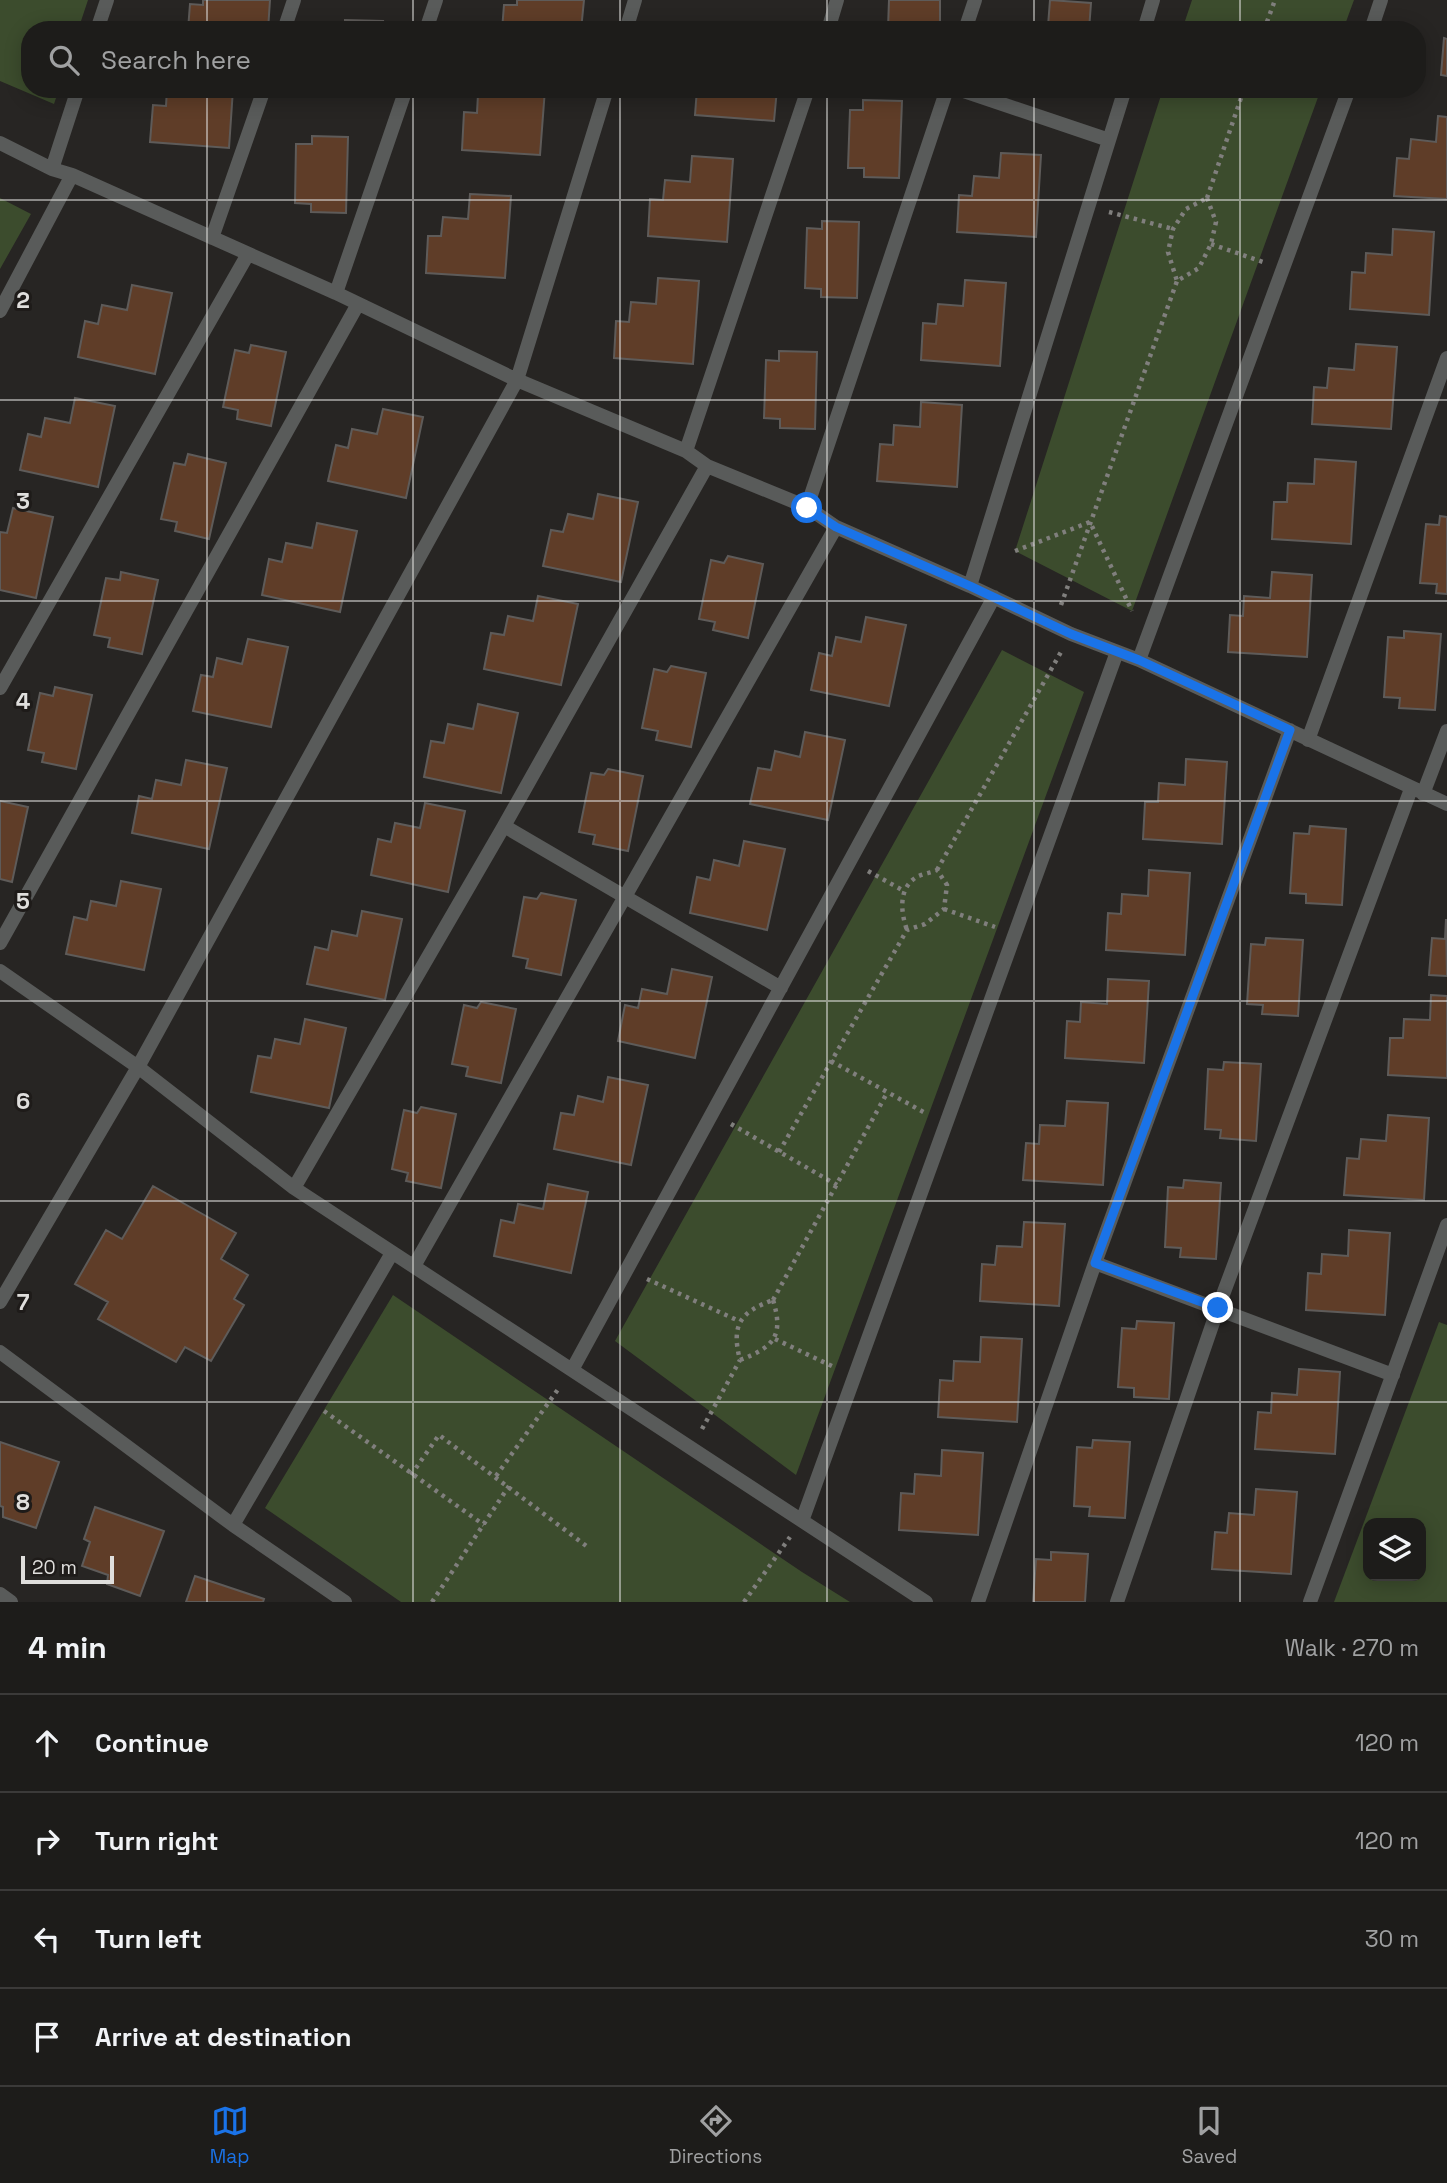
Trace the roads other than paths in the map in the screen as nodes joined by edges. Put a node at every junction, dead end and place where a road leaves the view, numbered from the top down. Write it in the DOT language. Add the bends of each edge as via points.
graph roads {
  1 [pos="107,0"];
  2 [pos="294,0"];
  3 [pos="436,0"];
  4 [pos="635,0"];
  5 [pos="837,0"];
  6 [pos="975,0"];
  7 [pos="1153,0"];
  8 [pos="1381,0"];
  9 [pos="100,21"];
  10 [pos="287,21"];
  11 [pos="429,21"];
  12 [pos="629,21"];
  13 [pos="831,21"];
  14 [pos="968,21"];
  15 [pos="1147,21"];
  16 [pos="1374,21"];
  17 [pos="75,98"];
  18 [pos="261,98"];
  19 [pos="403,98"];
  20 [pos="604,98"];
  21 [pos="805,98"];
  22 [pos="944,98"];
  23 [pos="985,98"];
  24 [pos="1122,98"];
  25 [pos="1346,98"];
  26 [pos="1109,140"];
  27 [pos="0,143"];
  28 [pos="52,169"];
  29 [pos="72,175"];
  30 [pos="212,239"];
  31 [pos="248,254"];
  32 [pos="336,293"];
  33 [pos="358,304"];
  34 [pos="0,311"];
  35 [pos="1447,358"];
  36 [pos="517,380"];
  37 [pos="686,451"];
  38 [pos="707,466"];
  39 [pos="807,508"];
  40 [pos="836,527"];
  41 [pos="970,586"];
  42 [pos="994,597"];
  43 [pos="1117,652"];
  44 [pos="1139,660"];
  45 [pos="0,688"];
  46 [pos="1290,730"];
  47 [pos="1447,731"];
  48 [pos="1308,740"];
  49 [pos="1417,792"];
  50 [pos="1447,804"];
  51 [pos="504,826"];
  52 [pos="624,897"];
  53 [pos="0,943"];
  54 [pos="0,971"];
  55 [pos="781,988"];
  56 [pos="138,1067"];
  57 [pos="294,1188"];
  58 [pos="1447,1225"];
  59 [pos="392,1253"];
  60 [pos="1095,1263"];
  61 [pos="414,1266"];
  62 [pos="0,1302"];
  63 [pos="1218,1308"];
  64 [pos="0,1352"];
  65 [pos="572,1370"];
  66 [pos="1393,1375"];
  67 [pos="802,1521"];
  68 [pos="233,1525"];
  69 [pos="0,1594"];
  70 [pos="11,1602"];
  71 [pos="345,1602"];
  72 [pos="926,1602"];
  73 [pos="978,1602"];
  74 [pos="1116,1602"];
  75 [pos="1310,1602"];
  1 -- 9 [label="lane"];
  2 -- 10 [label="lane"];
  3 -- 11 [label="lane"];
  4 -- 12 [label="lane"];
  5 -- 13 [label="lane"];
  6 -- 14 [label="lane"];
  7 -- 15 [label="lane"];
  8 -- 16 [label="lane"];
  17 -- 28 [label="lane"];
  18 -- 30 [label="lane"];
  19 -- 32 [label="lane"];
  20 -- 36 [label="lane"];
  21 -- 37 [label="lane"];
  22 -- 39 [label="lane"];
  23 -- 26 [label="lane"];
  24 -- 26 [label="lane"];
  25 -- 44 [label="lane"];
  26 -- 41 [label="lane"];
  27 -- 28 [label="lane"];
  28 -- 29 [label="lane"];
  29 -- 30 [label="lane"];
  29 -- 34 [label="lane"];
  30 -- 31 [label="lane"];
  31 -- 32 [label="lane"];
  31 -- 45 [label="lane"];
  32 -- 33 [label="lane"];
  33 -- 36 [label="lane"];
  33 -- 53 [label="lane"];
  35 -- 48 [label="lane"];
  36 -- 37 [label="lane"];
  36 -- 56 [label="lane"];
  37 -- 38 [label="lane"];
  38 -- 39 [label="lane"];
  38 -- 51 [label="lane"];
  39 -- 40 [label="lane"];
  40 -- 41 [label="lane"];
  40 -- 52 [label="lane"];
  41 -- 42 [label="lane"];
  42 -- 43 [label="lane"];
  42 -- 55 [label="lane"];
  43 -- 44 [label="lane"];
  43 -- 67 [label="lane"];
  44 -- 46 [label="lane"];
  46 -- 48 [label="lane"];
  46 -- 60 [label="lane"];
  47 -- 49 [label="lane"];
  48 -- 49 [label="lane"];
  49 -- 50 [label="lane"];
  49 -- 63 [label="lane"];
  51 -- 52 [label="lane"];
  51 -- 57 [label="lane"];
  52 -- 55 [label="lane"];
  52 -- 61 [label="lane"];
  54 -- 56 [label="lane"];
  55 -- 65 [label="lane"];
  56 -- 57 [label="lane"];
  56 -- 62 [label="lane"];
  57 -- 59 [label="lane"];
  58 -- 66 [label="lane"];
  59 -- 61 [label="lane"];
  59 -- 68 [label="lane"];
  60 -- 63 [label="lane"];
  60 -- 73 [label="lane"];
  61 -- 65 [label="lane"];
  63 -- 66 [label="lane"];
  63 -- 74 [label="lane"];
  64 -- 68 [label="lane"];
  65 -- 67 [label="lane"];
  66 -- 75 [label="lane"];
  67 -- 72 [label="lane"];
  68 -- 71 [label="lane"];
  69 -- 70 [label="lane"];
}
